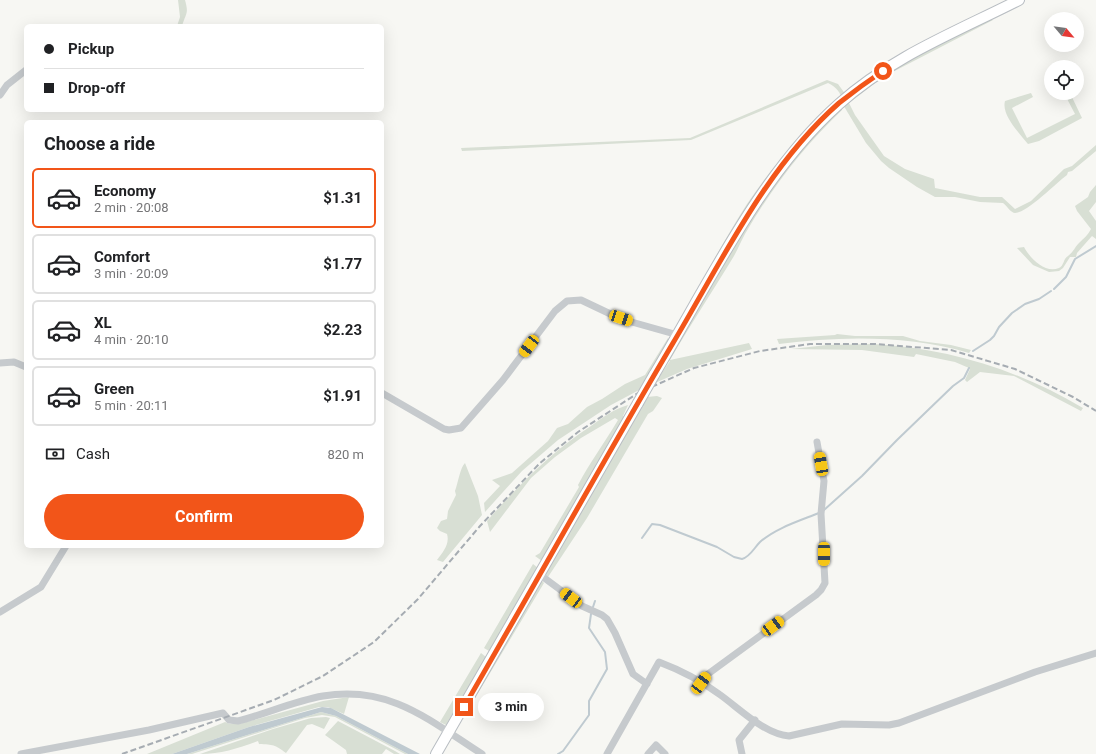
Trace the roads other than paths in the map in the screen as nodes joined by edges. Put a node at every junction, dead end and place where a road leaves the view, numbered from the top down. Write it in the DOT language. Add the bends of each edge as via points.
graph roads {
  1 [pos="1019,0"];
  2 [pos="24,72"];
  3 [pos="0,95"];
  4 [pos="678,336"];
  5 [pos="0,363"];
  6 [pos="24,365"];
  7 [pos="384,394"];
  8 [pos="817,442"];
  9 [pos="65,548"];
  10 [pos="539,574"];
  11 [pos="0,612"];
  12 [pos="1096,654"];
  13 [pos="701,683"];
  14 [pos="647,684"];
  15 [pos="755,720"];
  16 [pos="449,733"];
  17 [pos="21,754"];
  18 [pos="436,754"];
  19 [pos="482,754"];
  20 [pos="607,754"];
  21 [pos="648,754"];
  22 [pos="665,754"];
  23 [pos="742,754"];
  1 -- 4 [label="main road" via="908,56 866,82 839,103 800,144 764,190 721,259"];
  2 -- 3 [label="street" via="7,85"];
  4 -- 7 [label="street" via="621,318 581,300 567,301 555,311 503,380 461,428 444,429"];
  4 -- 10 [label="main road, bridge"];
  5 -- 6 [label="street" via="14,362"];
  8 -- 13 [label="street" via="824,481 821,508 825,583 816,595 708,674"];
  9 -- 11 [label="street" via="41,588"];
  10 -- 14 [label="street" via="582,606 607,619 633,674"];
  10 -- 16 [label="main road"];
  12 -- 15 [label="street" via="1036,672 889,725 842,724 789,736 774,732"];
  13 -- 14 [label="street" via="659,662"];
  13 -- 15 [label="street"];
  14 -- 20 [label="street"];
  15 -- 23 [label="street" via="739,740"];
  16 -- 17 [label="street" via="398,703 374,696 349,694 322,696 238,721 229,720 223,713"];
  16 -- 18 [label="main road"];
  16 -- 19 [label="street"];
  21 -- 22 [label="street" via="656,745"];
}
